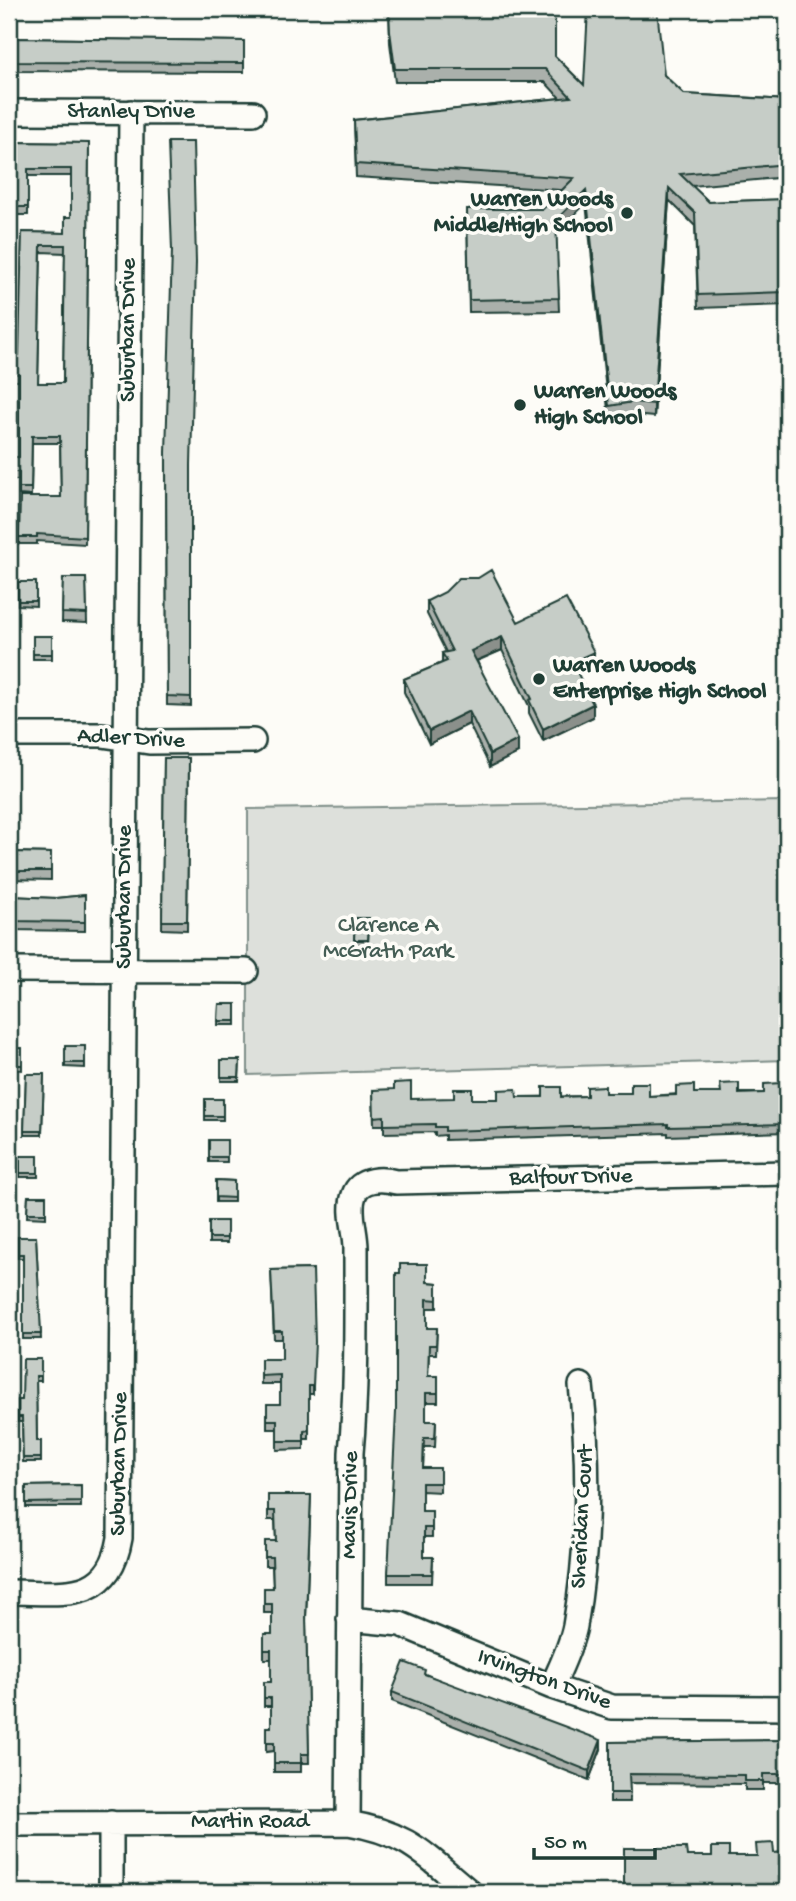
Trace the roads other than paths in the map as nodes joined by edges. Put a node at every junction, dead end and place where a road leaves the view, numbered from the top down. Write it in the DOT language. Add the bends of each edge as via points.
graph roads {
  1 [pos="9,112"];
  2 [pos="131,112"];
  3 [pos="253,113"];
  4 [pos="9,735"];
  5 [pos="125,739"];
  6 [pos="253,741"];
  7 [pos="9,970"];
  8 [pos="125,971"];
  9 [pos="246,971"];
  10 [pos="787,1173"];
  11 [pos="357,1188"];
  12 [pos="581,1385"];
  13 [pos="9,1592"];
  14 [pos="349,1619"];
  15 [pos="552,1687"];
  16 [pos="787,1708"];
  17 [pos="111,1823"];
  18 [pos="348,1823"];
  19 [pos="9,1824"];
  20 [pos="111,1892"];
  21 [pos="470,1892"];
  1 -- 2 [label="street, Stanley Drive"];
  2 -- 3 [label="street, Stanley Drive"];
  2 -- 5 [label="street, Suburban Drive"];
  4 -- 5 [label="street, Adler Drive"];
  5 -- 6 [label="street, Adler Drive"];
  5 -- 8 [label="street, Suburban Drive"];
  7 -- 8 [label="street"];
  8 -- 9 [label="street"];
  8 -- 13 [label="street, Suburban Drive" via="117,1556 104,1578 83,1590"];
  10 -- 11 [label="street, Balfour Drive" via="385,1179"];
  11 -- 14 [label="street, Mavis Drive" via="352,1204 355,1407"];
  12 -- 15 [label="street, Sheridan Court" via="587,1440 586,1549 575,1628"];
  14 -- 15 [label="street, Irvington Drive" via="400,1624"];
  14 -- 18 [label="street, Mavis Drive"];
  15 -- 16 [label="street, Irvington Drive" via="612,1707"];
  17 -- 18 [label="street, Martin Road"];
  17 -- 19 [label="street, Martin Road"];
  17 -- 20 [label="street"];
  18 -- 21 [label="street, Martin Road" via="392,1833 412,1844"];
}
